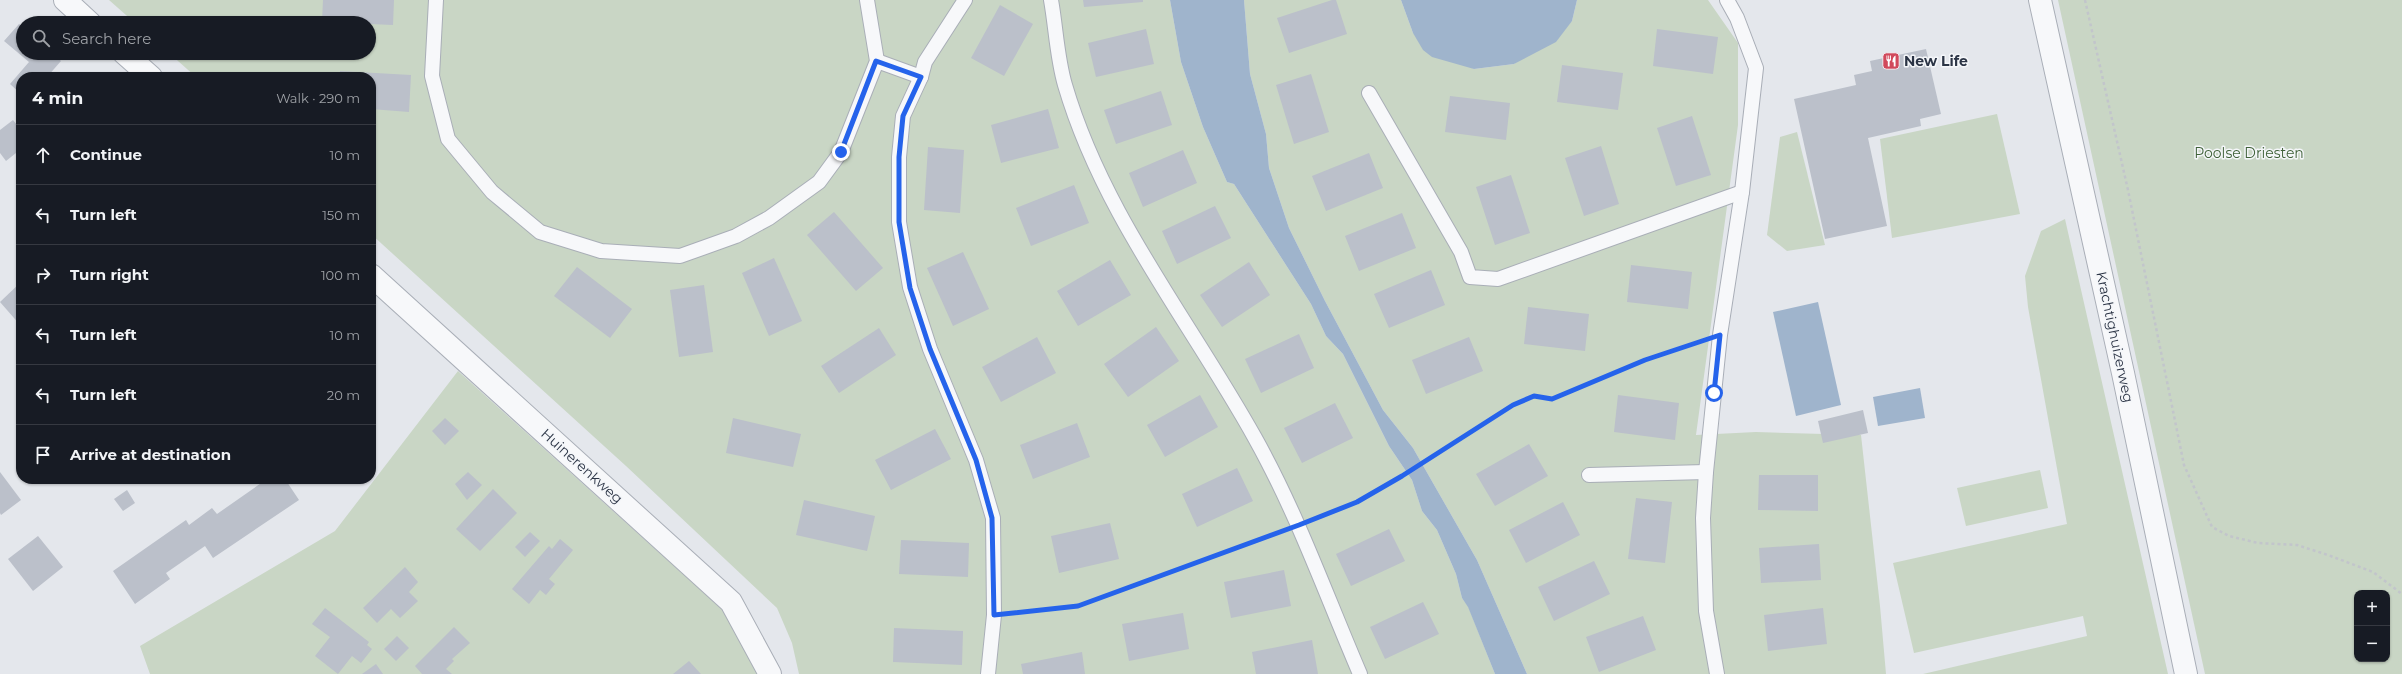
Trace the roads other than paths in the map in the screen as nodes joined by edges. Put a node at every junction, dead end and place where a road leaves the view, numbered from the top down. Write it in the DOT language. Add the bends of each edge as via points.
graph roads {
  1 [pos="65,0"];
  2 [pos="436,0"];
  3 [pos="867,0"];
  4 [pos="965,0"];
  5 [pos="1051,0"];
  6 [pos="1727,0"];
  7 [pos="2040,0"];
  8 [pos="82,16"];
  9 [pos="132,60"];
  10 [pos="876,61"];
  11 [pos="145,72"];
  12 [pos="921,77"];
  13 [pos="1368,93"];
  14 [pos="1742,192"];
  15 [pos="376,280"];
  16 [pos="1706,472"];
  17 [pos="1589,475"];
  18 [pos="770,674"];
  19 [pos="988,674"];
  20 [pos="1360,674"];
  21 [pos="1717,674"];
  22 [pos="2186,674"];
  1 -- 8 [label="street"];
  2 -- 10 [label="lane" via="432,76 448,139 492,192 540,232 601,251 680,256 736,236 769,218 819,182 841,152"];
  3 -- 10 [label="lane"];
  4 -- 12 [label="lane" via="925,62"];
  5 -- 20 [label="lane" via="1065,84 1097,171 1150,268 1225,385 1299,525"];
  6 -- 14 [label="lane" via="1737,18 1756,68"];
  7 -- 22 [label="street, Krachtighuizerweg" via="2123,373"];
  9 -- 11 [label="street"];
  10 -- 12 [label="lane"];
  12 -- 19 [label="lane" via="903,116 899,157 899,222 910,288 930,349 976,460 992,518 994,615"];
  13 -- 14 [label="lane" via="1461,252 1470,277 1498,279"];
  14 -- 16 [label="lane" via="1720,335"];
  15 -- 18 [label="street, Huinerenkweg" via="731,602"];
  16 -- 17 [label="lane"];
  16 -- 21 [label="lane" via="1703,518 1706,611"];
}
